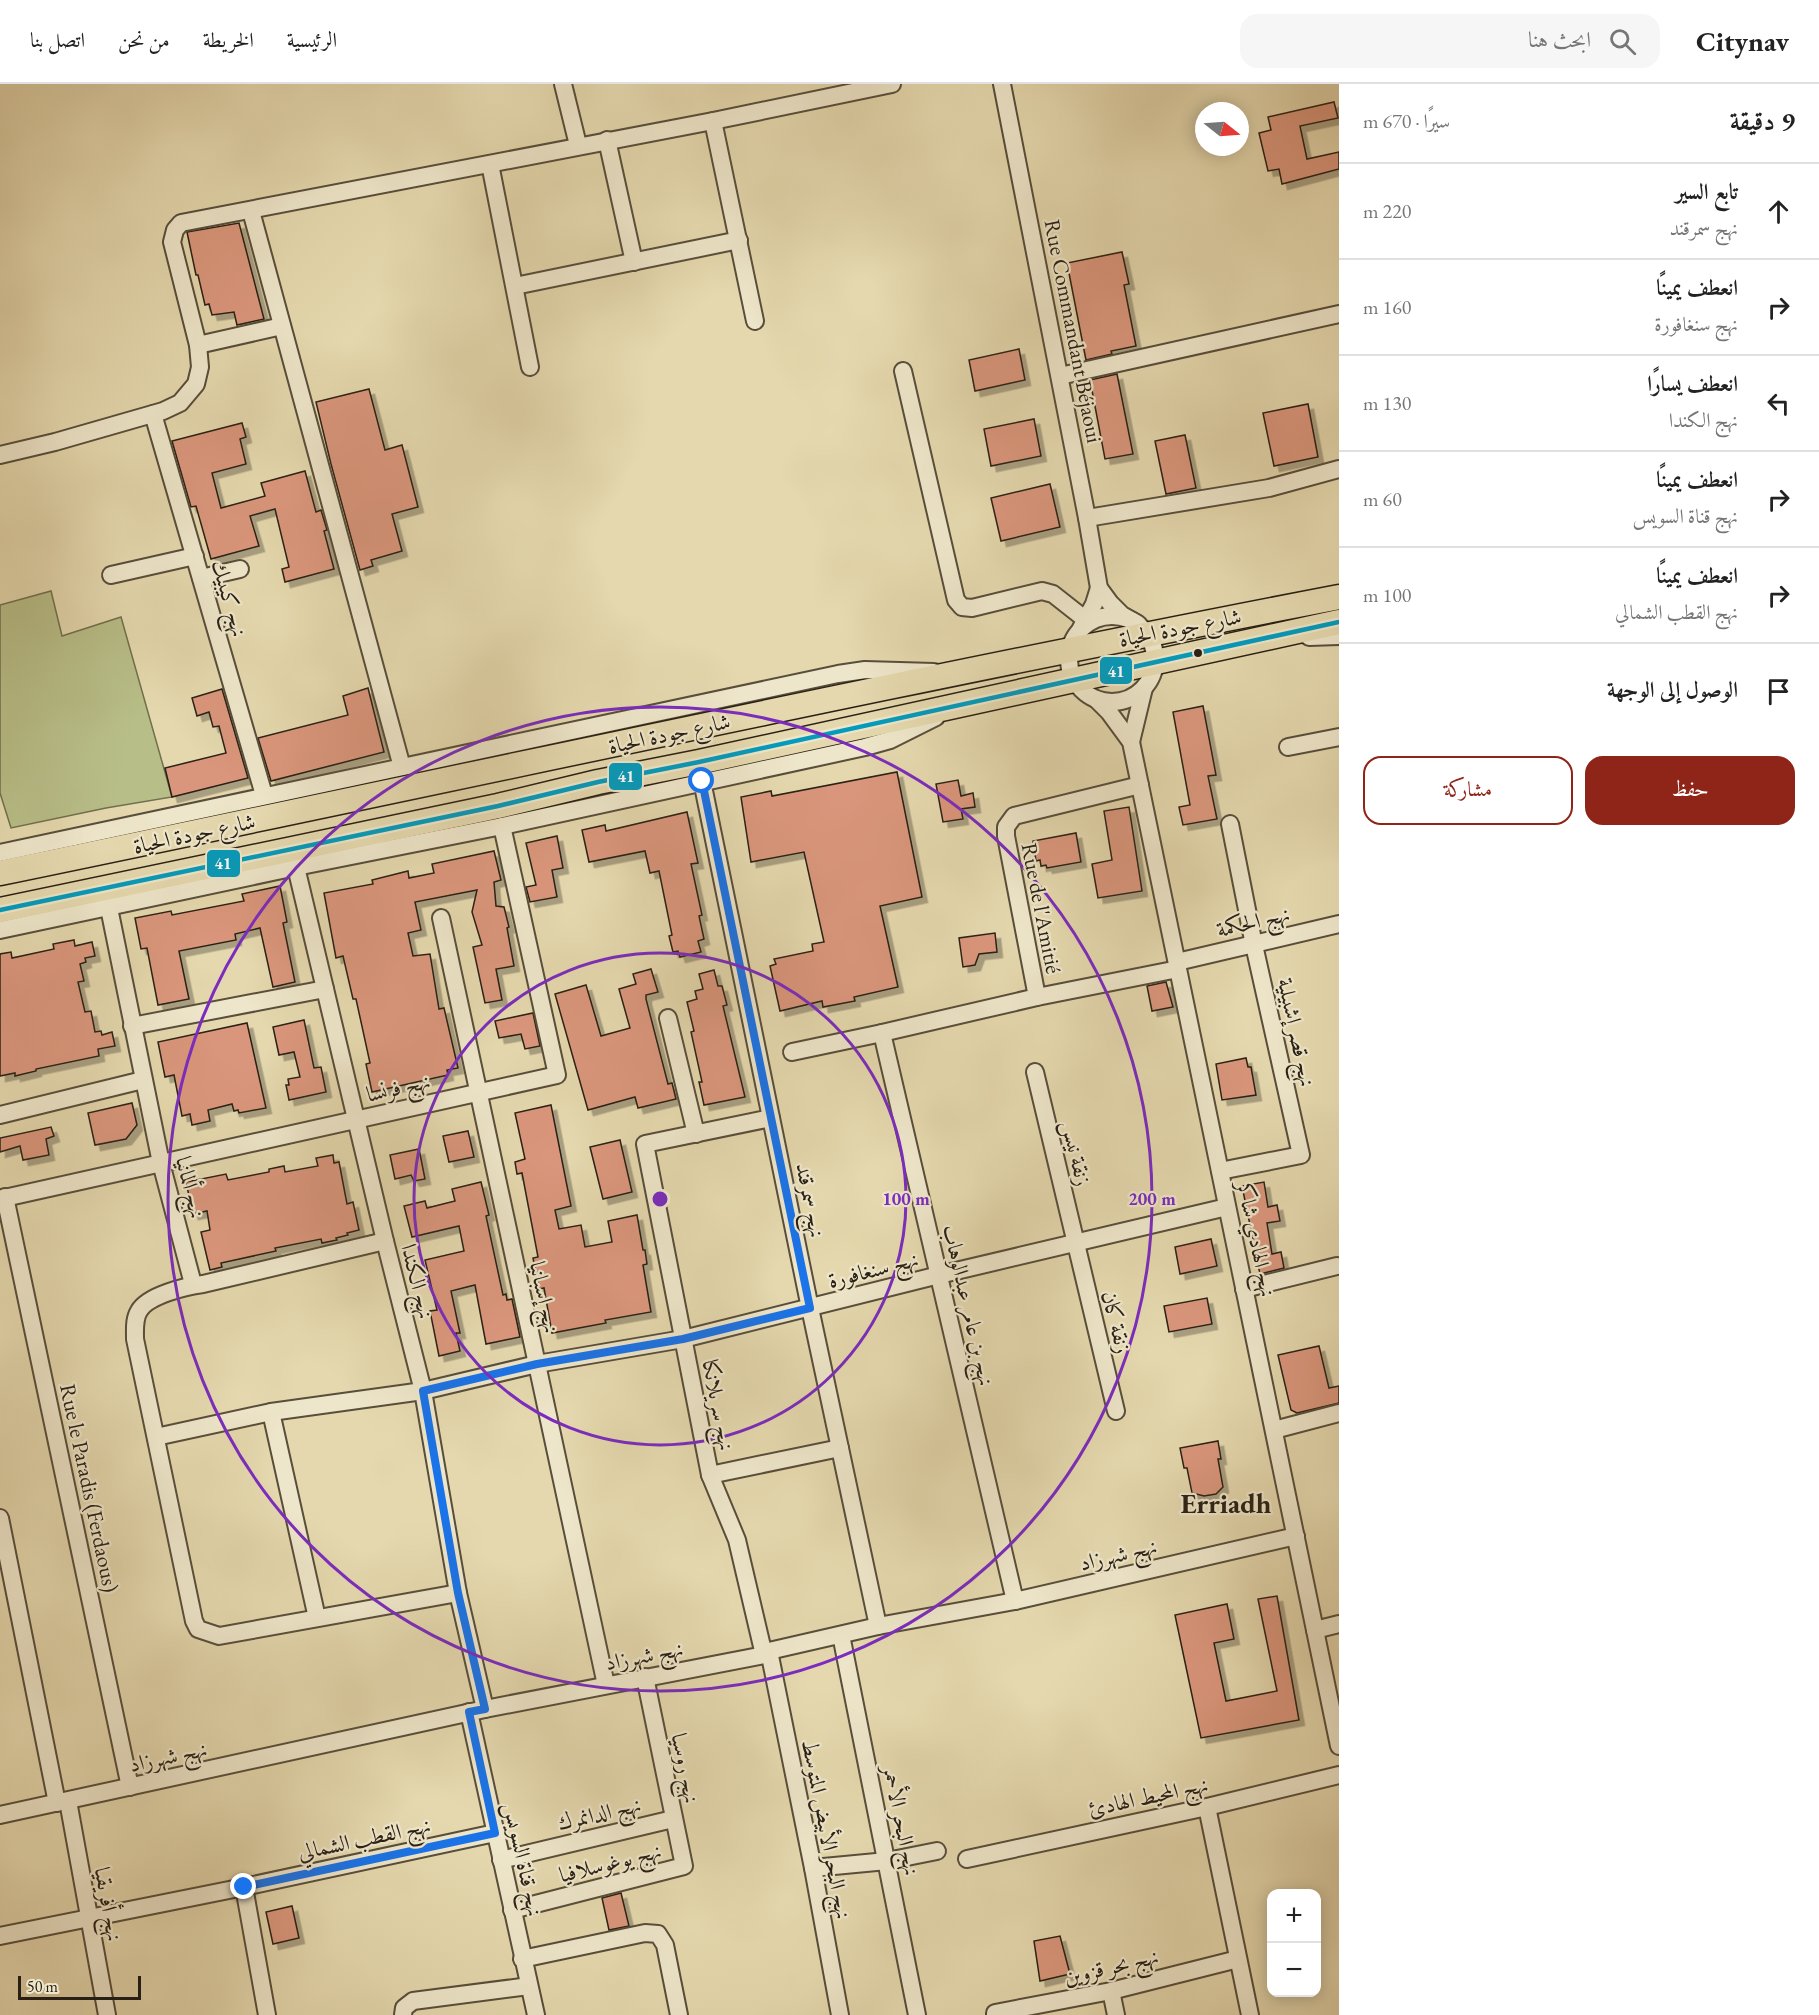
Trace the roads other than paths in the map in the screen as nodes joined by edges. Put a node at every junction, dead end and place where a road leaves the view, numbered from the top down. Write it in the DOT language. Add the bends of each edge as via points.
graph roads {
  1 [pos="563,84"];
  2 [pos="892,84"];
  3 [pos="1002,84"];
  4 [pos="713,121"];
  5 [pos="607,140"];
  6 [pos="578,145"];
  7 [pos="490,164"];
  8 [pos="251,211"];
  9 [pos="739,240"];
  10 [pos="634,262"];
  11 [pos="515,286"];
  12 [pos="1339,314"];
  13 [pos="755,321"];
  14 [pos="282,326"];
  15 [pos="198,345"];
  16 [pos="530,367"];
  17 [pos="903,371"];
  18 [pos="1060,376"];
  19 [pos="153,414"];
  20 [pos="0,455"];
  21 [pos="1339,469"];
  22 [pos="1087,518"];
  23 [pos="195,556"];
  24 [pos="240,569"];
  25 [pos="111,575"];
  26 [pos="201,578"];
  27 [pos="1099,588"];
  28 [pos="1339,597"];
  29 [pos="1086,620"];
  30 [pos="1339,622"];
  31 [pos="1142,629"];
  32 [pos="1339,636"];
  33 [pos="1260,638"];
  34 [pos="1073,642"];
  35 [pos="1155,662"];
  36 [pos="959,674"];
  37 [pos="1075,681"];
  38 [pos="1144,688"];
  39 [pos="1096,699"];
  40 [pos="956,707"];
  41 [pos="1339,737"];
  42 [pos="1131,741"];
  43 [pos="1288,747"];
  44 [pos="402,767"];
  45 [pos="702,781"];
  46 [pos="1140,785"];
  47 [pos="264,795"];
  48 [pos="1230,824"];
  49 [pos="502,826"];
  50 [pos="0,853"];
  51 [pos="296,867"];
  52 [pos="0,873"];
  53 [pos="110,908"];
  54 [pos="0,910"];
  55 [pos="441,918"];
  56 [pos="1339,924"];
  57 [pos="0,930"];
  58 [pos="1254,945"];
  59 [pos="1177,965"];
  60 [pos="325,989"];
  61 [pos="1036,997"];
  62 [pos="668,1018"];
  63 [pos="132,1026"];
  64 [pos="882,1033"];
  65 [pos="792,1052"];
  66 [pos="1035,1072"];
  67 [pos="143,1080"];
  68 [pos="478,1092"];
  69 [pos="0,1115"];
  70 [pos="771,1118"];
  71 [pos="356,1119"];
  72 [pos="696,1134"];
  73 [pos="161,1163"];
  74 [pos="1220,1171"];
  75 [pos="3,1198"];
  76 [pos="1227,1207"];
  77 [pos="385,1241"];
  78 [pos="1075,1243"];
  79 [pos="1337,1266"];
  80 [pos="939,1275"];
  81 [pos="193,1284"];
  82 [pos="1244,1288"];
  83 [pos="810,1308"];
  84 [pos="683,1339"];
  85 [pos="537,1364"];
  86 [pos="423,1391"];
  87 [pos="1116,1411"];
  88 [pos="271,1412"];
  89 [pos="1339,1413"];
  90 [pos="1274,1430"];
  91 [pos="156,1437"];
  92 [pos="840,1448"];
  93 [pos="710,1475"];
  94 [pos="0,1518"];
  95 [pos="1296,1536"];
  96 [pos="458,1593"];
  97 [pos="1015,1601"];
  98 [pos="317,1618"];
  99 [pos="1339,1624"];
  100 [pos="878,1626"];
  101 [pos="1315,1630"];
  102 [pos="841,1635"];
  103 [pos="766,1653"];
  104 [pos="645,1677"];
  105 [pos="606,1685"];
  106 [pos="477,1711"];
  107 [pos="1339,1746"];
  108 [pos="1339,1775"];
  109 [pos="130,1787"];
  110 [pos="63,1802"];
  111 [pos="1207,1807"];
  112 [pos="0,1815"];
  113 [pos="673,1819"];
  114 [pos="495,1833"];
  115 [pos="937,1851"];
  116 [pos="967,1858"];
  117 [pos="501,1860"];
  118 [pos="887,1861"];
  119 [pos="684,1866"];
  120 [pos="813,1869"];
  121 [pos="244,1887"];
  122 [pos="512,1910"];
  123 [pos="89,1917"];
  124 [pos="0,1936"];
  125 [pos="522,1959"];
  126 [pos="1238,1959"];
  127 [pos="529,1986"];
  128 [pos="1112,1991"];
  129 [pos="107,2015"];
  130 [pos="267,2015"];
  131 [pos="403,2015"];
  132 [pos="536,2015"];
  133 [pos="679,2015"];
  134 [pos="840,2015"];
  135 [pos="917,2015"];
  136 [pos="995,2015"];
  137 [pos="1116,2015"];
  138 [pos="1250,2015"];
  1 -- 6 [label="street"];
  2 -- 4 [label="street"];
  3 -- 18 [label="street, Rue Commandant Béjaoui"];
  4 -- 5 [label="street"];
  4 -- 9 [label="street"];
  5 -- 6 [label="street"];
  5 -- 10 [label="street"];
  6 -- 7 [label="street"];
  7 -- 8 [label="street"];
  7 -- 11 [label="street"];
  8 -- 14 [label="street"];
  8 -- 15 [label="street" via="181,223 175,230 172,242"];
  9 -- 10 [label="street"];
  9 -- 13 [label="street"];
  10 -- 11 [label="street"];
  11 -- 16 [label="street"];
  12 -- 18 [label="street"];
  14 -- 15 [label="street"];
  14 -- 44 [label="street"];
  15 -- 19 [label="street" via="200,367 196,384 180,403"];
  17 -- 29 [label="street" via="956,600 962,607 972,608 1042,591 1053,594"];
  18 -- 22 [label="street, Rue Commandant Béjaoui"];
  19 -- 20 [label="street"];
  19 -- 23 [label="street, نهج كيبيك"];
  21 -- 22 [label="street" via="1269,488"];
  22 -- 27 [label="street, Rue Commandant Béjaoui"];
  23 -- 25 [label="street"];
  23 -- 26 [label="street, نهج كيبيك"];
  24 -- 26 [label="street"];
  26 -- 47 [label="street, نهج كيبيك"];
  27 -- 29 [label="street"];
  27 -- 31 [label="street" via="1116,609"];
  28 -- 31 [label="highway, شارع جودة الحياة"];
  29 -- 34 [label="street"];
  30 -- 33 [label="highway, شارع جودة الحياة"];
  31 -- 34 [label="highway, شارع جودة الحياة"];
  31 -- 35 [label="street" via="1154,647"];
  32 -- 33 [label="street"];
  33 -- 35 [label="highway, شارع جودة الحياة"];
  34 -- 36 [label="highway, شارع جودة الحياة"];
  34 -- 37 [label="street" via="1070,666"];
  35 -- 37 [label="highway, شارع جودة الحياة"];
  35 -- 38 [label="street"];
  36 -- 44 [label="street" via="918,670 838,674"];
  36 -- 52 [label="highway, شارع جودة الحياة"];
  37 -- 39 [label="street"];
  37 -- 40 [label="highway, شارع جودة الحياة"];
  38 -- 39 [label="street" via="1122,701"];
  38 -- 42 [label="street"];
  39 -- 42 [label="street"];
  40 -- 45 [label="street" via="890,740"];
  40 -- 54 [label="highway, شارع جودة الحياة"];
  41 -- 43 [label="street"];
  42 -- 46 [label="street, نهج الهادي شاكر"];
  44 -- 47 [label="street"];
  45 -- 49 [label="street"];
  45 -- 70 [label="street, نهج سمرقند"];
  46 -- 59 [label="street, نهج الهادي شاكر"];
  46 -- 61 [label="street, Rue de l'Amitié" via="1010,820 1006,836"];
  47 -- 50 [label="street"];
  48 -- 58 [label="street"];
  49 -- 51 [label="street"];
  49 -- 68 [label="street, نهج فرنسا" via="557,1075"];
  51 -- 53 [label="street"];
  51 -- 60 [label="street, نهج الكندا"];
  53 -- 57 [label="street"];
  53 -- 63 [label="street, نهج ألمانيا"];
  55 -- 68 [label="street, نهج إسبانيا"];
  56 -- 58 [label="street, نهج الحكمة"];
  58 -- 59 [label="street, نهج الحكمة"];
  58 -- 74 [label="street, نهج قصر إشبيلية" via="1301,1155"];
  59 -- 61 [label="street"];
  59 -- 74 [label="street, نهج الهادي شاكر"];
  60 -- 63 [label="street"];
  60 -- 71 [label="street, نهج الكندا"];
  61 -- 64 [label="street"];
  62 -- 72 [label="street"];
  63 -- 67 [label="street, نهج ألمانيا"];
  64 -- 65 [label="street"];
  64 -- 80 [label="street, نهج بن عامر عبدالوهاب"];
  66 -- 78 [label="street, زنقة نيس"];
  67 -- 69 [label="street"];
  67 -- 73 [label="street, نهج ألمانيا"];
  68 -- 71 [label="street, نهج فرنسا"];
  68 -- 85 [label="street, نهج إسبانيا"];
  70 -- 72 [label="street, نهج سريلانكا"];
  70 -- 83 [label="street, نهج سمرقند"];
  71 -- 73 [label="street, نهج فرنسا"];
  71 -- 77 [label="street, نهج الكندا"];
  72 -- 84 [label="street, نهج سريلانكا" via="645,1144"];
  73 -- 75 [label="street, نهج فرنسا"];
  73 -- 81 [label="street, نهج ألمانيا"];
  74 -- 76 [label="street, نهج الهادي شاكر"];
  75 -- 109 [label="street, Rue le Paradis (Ferdaous)"];
  76 -- 78 [label="street, نهج سنغافورة"];
  76 -- 82 [label="street, نهج الهادي شاكر"];
  77 -- 81 [label="street"];
  77 -- 86 [label="street, نهج الكندا"];
  78 -- 80 [label="street, نهج سنغافورة"];
  78 -- 87 [label="street, زنقة كان"];
  79 -- 82 [label="street"];
  80 -- 83 [label="street, نهج سنغافورة"];
  80 -- 97 [label="street, نهج بن عامر عبدالوهاب"];
  81 -- 91 [label="street" via="149,1301 139,1310 134,1324"];
  82 -- 90 [label="street, نهج الهادي شاكر"];
  83 -- 84 [label="street, نهج سنغافورة"];
  83 -- 92 [label="street, نهج سمرقند"];
  84 -- 85 [label="street, نهج سنغافورة"];
  84 -- 93 [label="street, نهج سريلانكا"];
  85 -- 86 [label="street, نهج سنغافورة"];
  85 -- 105 [label="street, نهج إسبانيا"];
  86 -- 88 [label="street, نهج سنغافورة"];
  86 -- 96 [label="street, نهج الكندا"];
  88 -- 91 [label="street, نهج سنغافورة"];
  88 -- 98 [label="street"];
  89 -- 90 [label="street"];
  90 -- 95 [label="street, نهج الهادي شاكر"];
  91 -- 98 [label="street" via="198,1629 219,1636"];
  92 -- 93 [label="street"];
  92 -- 100 [label="street, نهج سمرقند"];
  93 -- 103 [label="street, نهج سريلانكا" via="737,1540"];
  94 -- 110 [label="street, نهج أفريقيا"];
  95 -- 97 [label="street, نهج شهرزاد"];
  95 -- 101 [label="street, نهج الهادي شاكر"];
  96 -- 98 [label="street"];
  96 -- 106 [label="street, نهج الكندا"];
  97 -- 100 [label="street, نهج شهرزاد"];
  99 -- 101 [label="street"];
  100 -- 102 [label="street, نهج شهرزاد"];
  101 -- 107 [label="street, نهج الهادي شاكر"];
  102 -- 103 [label="street, نهج شهرزاد"];
  102 -- 118 [label="street, نهج البحر الأحمر"];
  103 -- 104 [label="street, نهج شهرزاد"];
  103 -- 120 [label="street, نهج البحر الأبيض المتوسط"];
  104 -- 105 [label="street, نهج شهرزاد"];
  104 -- 113 [label="street, نهج روسيا"];
  105 -- 106 [label="street, نهج شهرزاد"];
  106 -- 109 [label="street, نهج شهرزاد"];
  106 -- 114 [label="street, نهج قناة السويس"];
  108 -- 111 [label="street, نهج المحيط الهادئ"];
  109 -- 110 [label="street, نهج شهرزاد"];
  110 -- 112 [label="street, نهج شهرزاد"];
  110 -- 123 [label="street, نهج أفريقيا"];
  111 -- 116 [label="street, نهج المحيط الهادئ"];
  111 -- 126 [label="street"];
  113 -- 117 [label="street, نهج الدانمرك"];
  113 -- 119 [label="street, نهج روسيا"];
  114 -- 117 [label="street, نهج قناة السويس"];
  114 -- 121 [label="street, نهج القطب الشمالي"];
  115 -- 118 [label="street"];
  117 -- 122 [label="street, نهج قناة السويس"];
  118 -- 120 [label="street"];
  118 -- 135 [label="street, نهج البحر الأحمر"];
  119 -- 122 [label="street, نهج يوغوسلافيا"];
  120 -- 134 [label="street, نهج البحر الأبيض المتوسط"];
  121 -- 123 [label="street, نهج القطب الشمالي"];
  121 -- 130 [label="street"];
  122 -- 125 [label="street, نهج قناة السويس"];
  123 -- 124 [label="street, نهج القطب الشمالي"];
  123 -- 129 [label="street, نهج أفريقيا"];
  125 -- 127 [label="street, نهج قناة السويس"];
  125 -- 133 [label="street" via="645,1933 658,1934 665,1946"];
  126 -- 128 [label="street, نهج بحر قزوين"];
  126 -- 138 [label="street"];
  127 -- 131 [label="street" via="413,2001 404,2008"];
  127 -- 132 [label="street, نهج قناة السويس"];
  128 -- 136 [label="street, نهج بحر قزوين"];
  128 -- 137 [label="street"];
}
